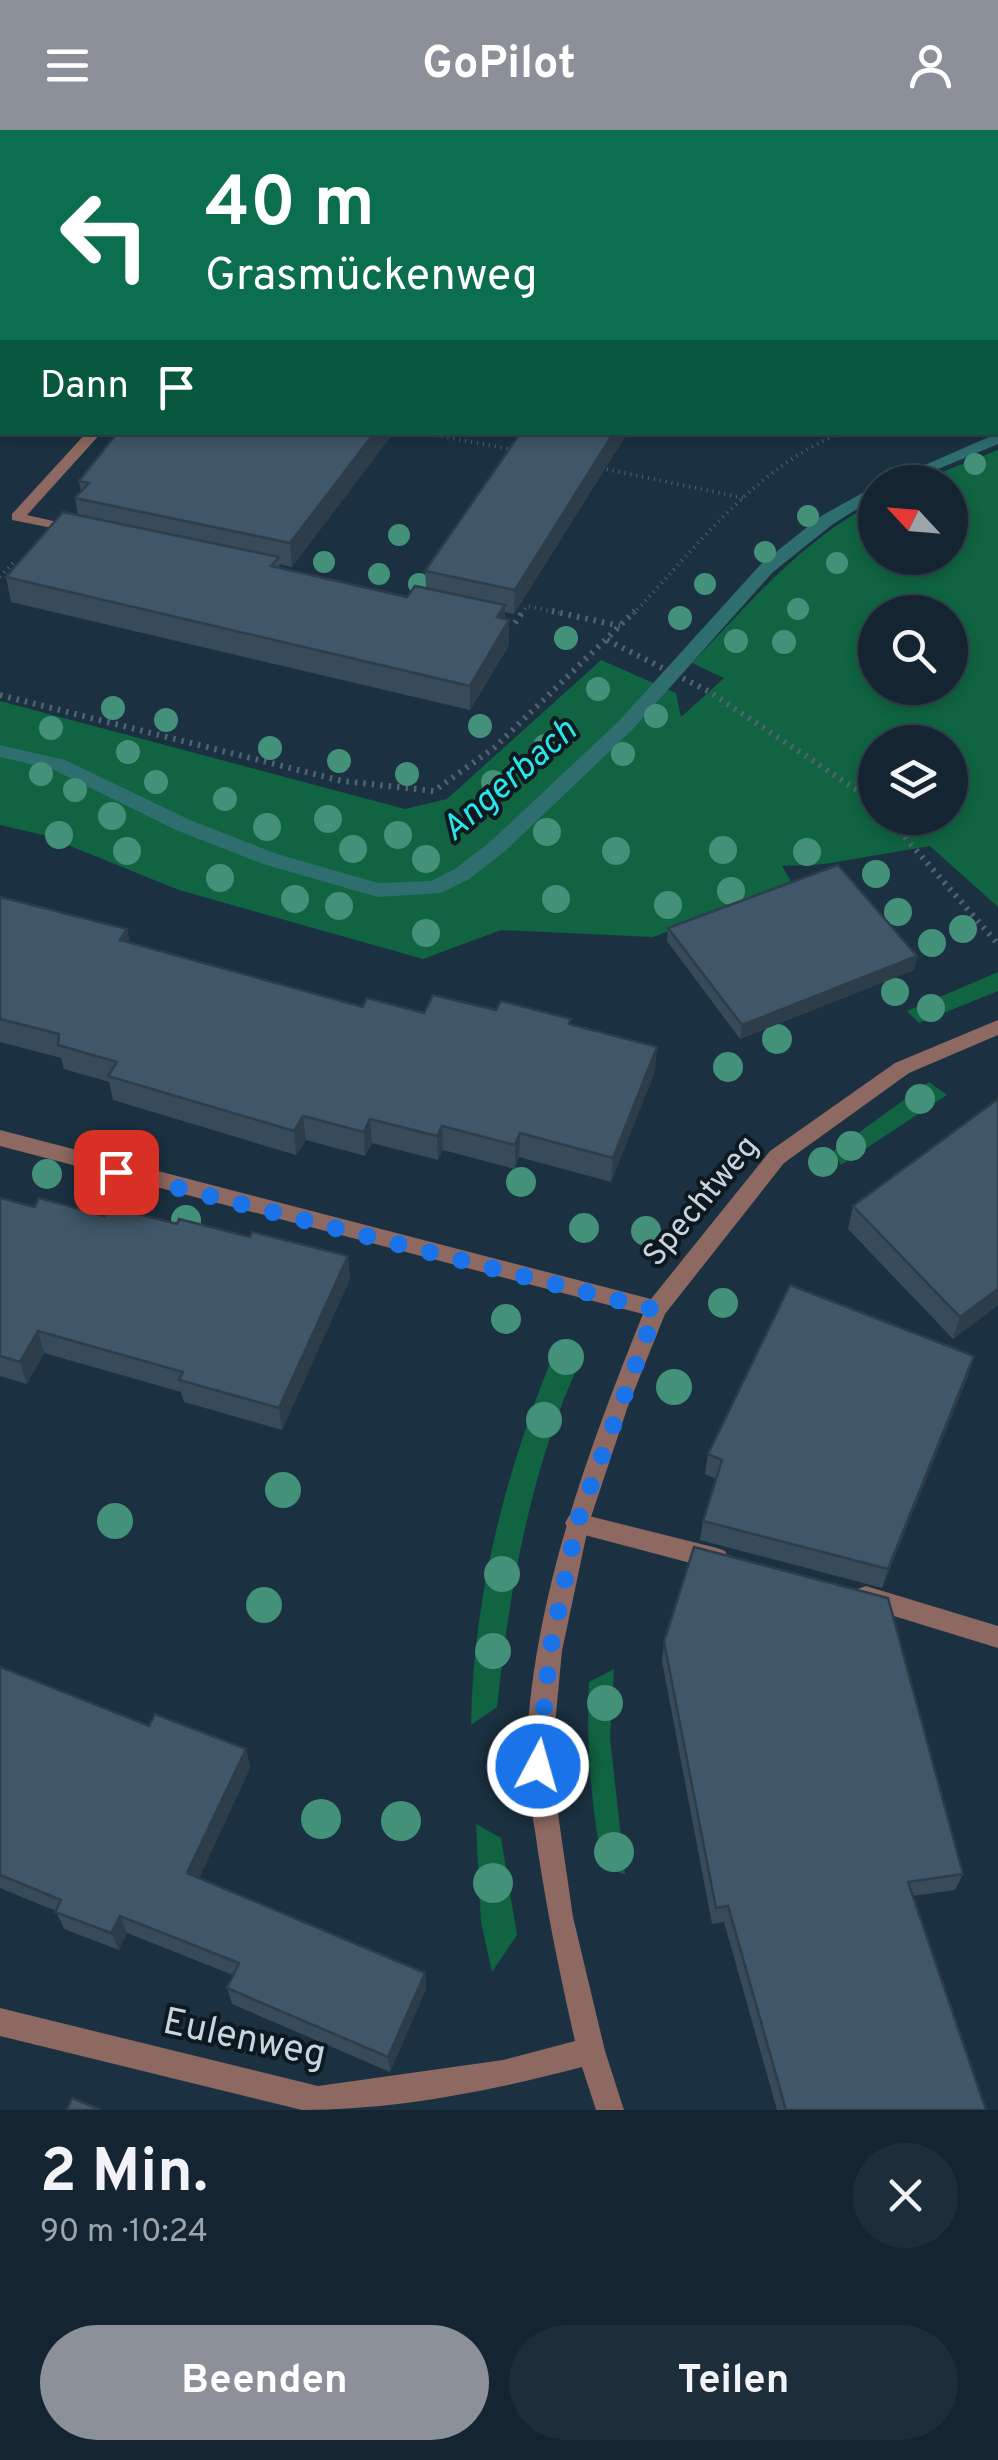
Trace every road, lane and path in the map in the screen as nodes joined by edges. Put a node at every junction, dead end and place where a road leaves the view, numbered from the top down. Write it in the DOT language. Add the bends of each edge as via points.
graph roads {
  1 [pos="92,435"];
  2 [pos="447,435"];
  3 [pos="835,435"];
  4 [pos="524,452"];
  5 [pos="597,468"];
  6 [pos="743,498"];
  7 [pos="87,532"];
  8 [pos="515,623"];
  9 [pos="621,626"];
  10 [pos="607,640"];
  11 [pos="696,684"];
  12 [pos="0,696"];
  13 [pos="858,791"];
  14 [pos="903,835"];
  15 [pos="998,944"];
  16 [pos="998,1028"];
  17 [pos="0,1138"];
  18 [pos="656,1310"];
  19 [pos="577,1523"];
  20 [pos="740,1565"];
  21 [pos="851,1593"];
  22 [pos="998,1637"];
  23 [pos="0,2022"];
  24 [pos="591,2051"];
  25 [pos="610,2110"];
  1 -- 7 [label="street" via="17,517"];
  2 -- 4 [label="path"];
  3 -- 6 [label="path" via="773,468"];
  5 -- 6 [label="path"];
  6 -- 9 [label="path"];
  8 -- 9 [label="path" via="527,606"];
  9 -- 10 [label="path"];
  10 -- 11 [label="path"];
  10 -- 12 [label="path" via="495,747 434,791 342,781"];
  11 -- 13 [label="path"];
  14 -- 15 [label="path"];
  16 -- 18 [label="street, Spechtweg" via="902,1068 777,1157"];
  17 -- 18 [label="street"];
  18 -- 19 [label="street, Spechtweg"];
  19 -- 20 [label="street"];
  19 -- 24 [label="street, Spechtweg" via="550,1650 538,1766 560,1917"];
  21 -- 22 [label="street"];
  23 -- 24 [label="street, Eulenweg" via="318,2100 503,2074"];
  24 -- 25 [label="street, Spechtweg"];
}
